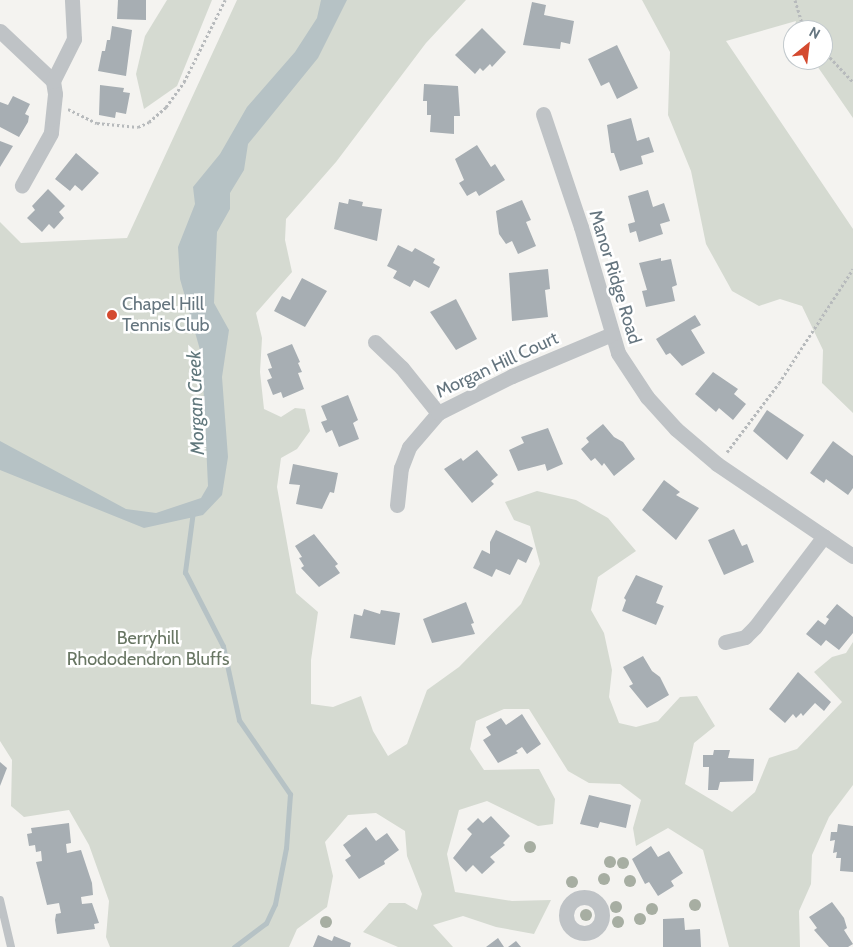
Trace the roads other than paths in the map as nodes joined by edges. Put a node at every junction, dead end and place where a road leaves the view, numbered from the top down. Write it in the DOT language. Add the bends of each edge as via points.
graph roads {
  1 [pos="72,0"];
  2 [pos="0,31"];
  3 [pos="53,81"];
  4 [pos="543,114"];
  5 [pos="22,185"];
  6 [pos="612,334"];
  7 [pos="375,342"];
  8 [pos="438,412"];
  9 [pos="397,505"];
  10 [pos="824,536"];
  11 [pos="853,556"];
  12 [pos="725,642"];
  13 [pos="0,900"];
  14 [pos="11,947"];
  1 -- 3 [label="street" via="74,39"];
  2 -- 3 [label="street"];
  3 -- 5 [label="street" via="52,133"];
  4 -- 6 [label="street, Manor Ridge Road"];
  6 -- 8 [label="street, Morgan Hill Court" via="512,376"];
  6 -- 10 [label="street, Manor Ridge Road" via="618,353 647,397 676,429 717,464"];
  7 -- 8 [label="street" via="402,368"];
  8 -- 9 [label="street, Morgan Hill Court" via="409,447 401,468"];
  10 -- 11 [label="street, Manor Ridge Road"];
  10 -- 12 [label="street" via="756,627 745,636"];
  13 -- 14 [label="lane"];
}
